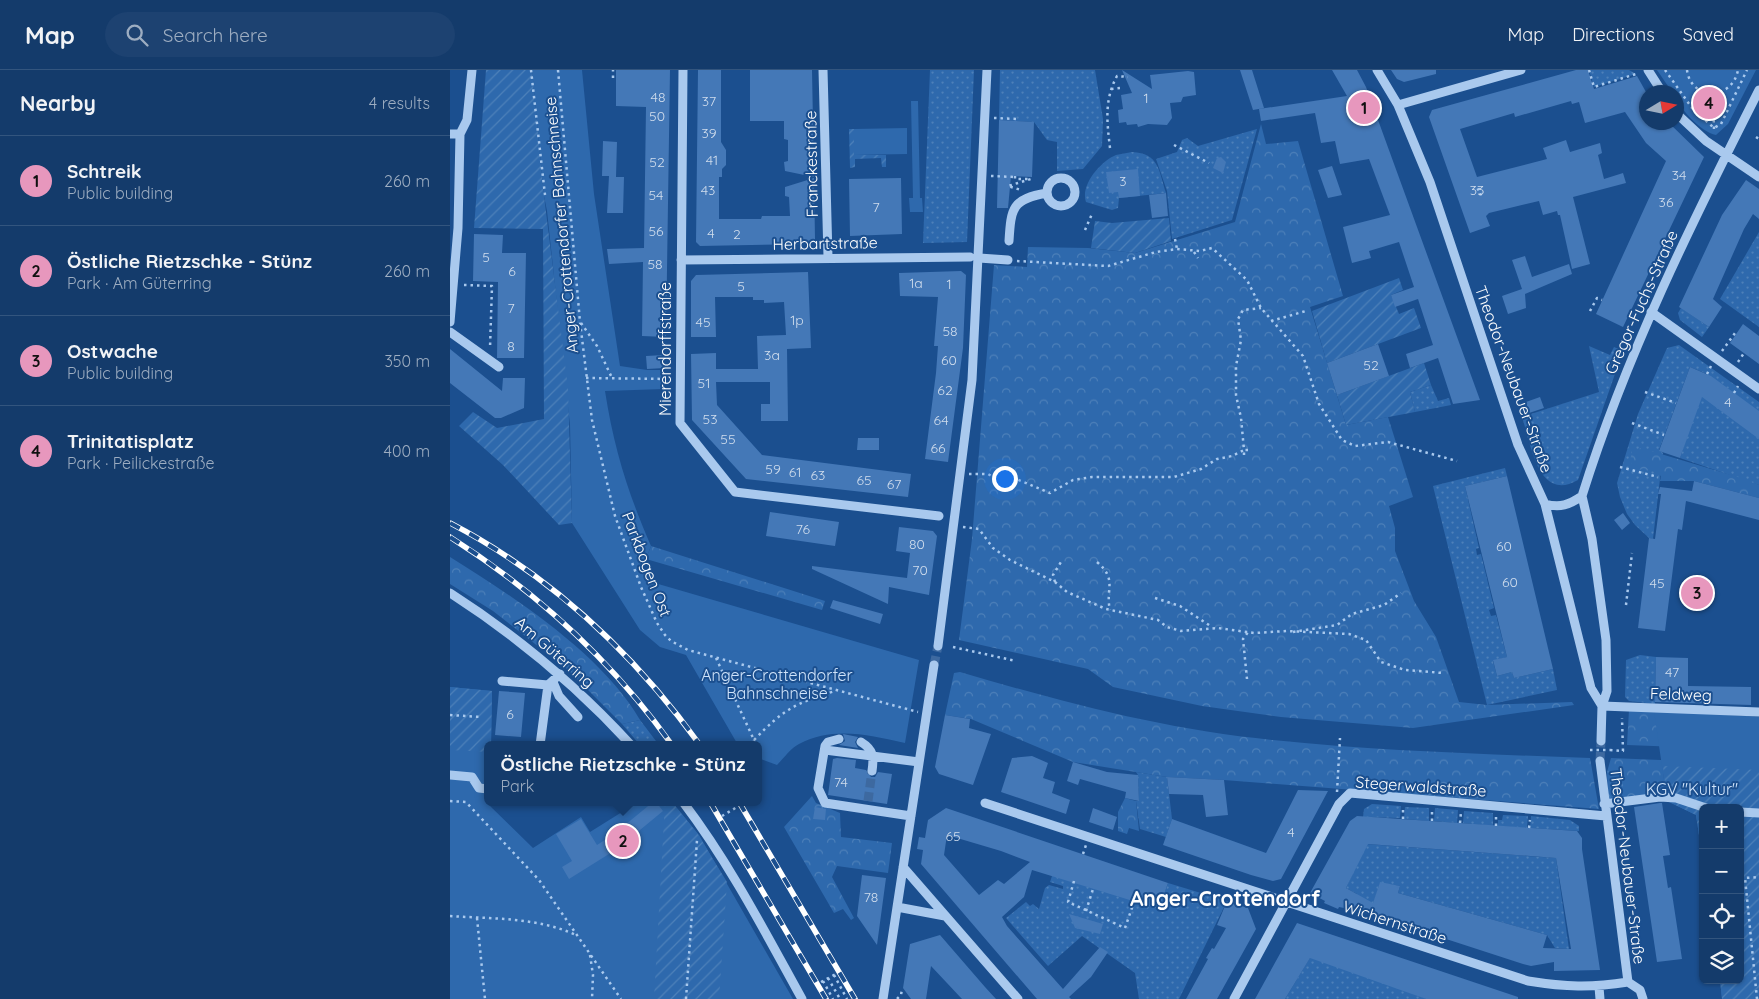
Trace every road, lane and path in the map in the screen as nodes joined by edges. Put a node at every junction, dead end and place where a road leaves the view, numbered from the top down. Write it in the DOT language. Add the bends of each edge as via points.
graph roads {
  1 [pos="472,70"];
  2 [pos="531,70"];
  3 [pos="558,70"];
  4 [pos="613,70"];
  5 [pos="683,70"];
  6 [pos="824,70"];
  7 [pos="987,70"];
  8 [pos="1377,70"];
  9 [pos="1521,70"];
  10 [pos="1589,70"];
  11 [pos="1648,70"];
  12 [pos="1664,70"];
  13 [pos="1687,70"];
  14 [pos="1738,70"];
  15 [pos="1747,70"];
  16 [pos="1636,74"];
  17 [pos="1128,77"];
  18 [pos="613,78"];
  19 [pos="1734,80"];
  20 [pos="1740,83"];
  21 [pos="1658,85"];
  22 [pos="1121,88"];
  23 [pos="1111,89"];
  24 [pos="1759,90"];
  25 [pos="1713,94"];
  26 [pos="1398,105"];
  27 [pos="999,118"];
  28 [pos="1018,121"];
  29 [pos="1684,121"];
  30 [pos="1714,129"];
  31 [pos="450,134"];
  32 [pos="460,134"];
  33 [pos="1174,145"];
  34 [pos="1110,148"];
  35 [pos="1726,154"];
  36 [pos="1209,163"];
  37 [pos="997,177"];
  38 [pos="1759,177"];
  39 [pos="1477,190"];
  40 [pos="1047,194"];
  41 [pos="545,195"];
  42 [pos="1481,196"];
  43 [pos="1029,197"];
  44 [pos="1092,214"];
  45 [pos="458,216"];
  46 [pos="1085,230"];
  47 [pos="1174,238"];
  48 [pos="1009,241"];
  49 [pos="1177,249"];
  50 [pos="1194,252"];
  51 [pos="828,257"];
  52 [pos="975,257"];
  53 [pos="1198,258"];
  54 [pos="681,260"];
  55 [pos="1008,260"];
  56 [pos="453,286"];
  57 [pos="1602,300"];
  58 [pos="1261,308"];
  59 [pos="1306,311"];
  60 [pos="1590,311"];
  61 [pos="1651,312"];
  62 [pos="1271,321"];
  63 [pos="450,322"];
  64 [pos="580,322"];
  65 [pos="450,332"];
  66 [pos="1735,333"];
  67 [pos="1721,352"];
  68 [pos="1744,353"];
  69 [pos="489,360"];
  70 [pos="1736,363"];
  71 [pos="1712,365"];
  72 [pos="499,367"];
  73 [pos="1707,374"];
  74 [pos="586,378"];
  75 [pos="612,378"];
  76 [pos="671,379"];
  77 [pos="1739,385"];
  78 [pos="1759,389"];
  79 [pos="1645,392"];
  80 [pos="1734,392"];
  81 [pos="1676,403"];
  82 [pos="1632,423"];
  83 [pos="1664,435"];
  84 [pos="1244,450"];
  85 [pos="1250,450"];
  86 [pos="1244,455"];
  87 [pos="1457,461"];
  88 [pos="1620,467"];
  89 [pos="967,474"];
  90 [pos="1658,477"];
  91 [pos="1582,496"];
  92 [pos="1545,504"];
  93 [pos="939,516"];
  94 [pos="953,527"];
  95 [pos="1632,553"];
  96 [pos="1061,562"];
  97 [pos="1097,562"];
  98 [pos="1055,582"];
  99 [pos="450,593"];
  100 [pos="1401,593"];
  101 [pos="1155,598"];
  102 [pos="1626,605"];
  103 [pos="1110,610"];
  104 [pos="1213,628"];
  105 [pos="1248,632"];
  106 [pos="1292,632"];
  107 [pos="938,646"];
  108 [pos="953,647"];
  109 [pos="716,658"];
  110 [pos="1016,661"];
  111 [pos="934,665"];
  112 [pos="1442,673"];
  113 [pos="560,674"];
  114 [pos="1247,679"];
  115 [pos="502,681"];
  116 [pos="550,683"];
  117 [pos="835,691"];
  118 [pos="1602,706"];
  119 [pos="1759,712"];
  120 [pos="926,714"];
  121 [pos="450,715"];
  122 [pos="482,717"];
  123 [pos="578,717"];
  124 [pos="1622,718"];
  125 [pos="1340,738"];
  126 [pos="839,739"];
  127 [pos="754,740"];
  128 [pos="541,741"];
  129 [pos="628,741"];
  130 [pos="1601,741"];
  131 [pos="861,742"];
  132 [pos="825,750"];
  133 [pos="1590,750"];
  134 [pos="874,756"];
  135 [pos="1600,761"];
  136 [pos="919,762"];
  137 [pos="872,771"];
  138 [pos="450,775"];
  139 [pos="1337,782"];
  140 [pos="484,789"];
  141 [pos="450,801"];
  142 [pos="985,803"];
  143 [pos="1604,804"];
  144 [pos="686,806"];
  145 [pos="1699,806"];
  146 [pos="737,807"];
  147 [pos="1744,812"];
  148 [pos="1759,813"];
  149 [pos="722,816"];
  150 [pos="911,816"];
  151 [pos="1606,816"];
  152 [pos="702,827"];
  153 [pos="903,867"];
  154 [pos="1759,877"];
  155 [pos="1074,881"];
  156 [pos="1092,889"];
  157 [pos="1134,902"];
  158 [pos="1285,902"];
  159 [pos="897,907"];
  160 [pos="1086,910"];
  161 [pos="450,916"];
  162 [pos="945,916"];
  163 [pos="477,918"];
  164 [pos="577,935"];
  165 [pos="590,954"];
  166 [pos="828,978"];
  167 [pos="1628,982"];
  168 [pos="1599,987"];
  169 [pos="902,989"];
  170 [pos="485,999"];
  171 [pos="592,999"];
  172 [pos="621,999"];
  173 [pos="686,999"];
  174 [pos="802,999"];
  175 [pos="832,999"];
  176 [pos="840,999"];
  177 [pos="847,999"];
  178 [pos="884,999"];
  179 [pos="897,999"];
  180 [pos="1018,999"];
  181 [pos="1234,999"];
  182 [pos="1600,999"];
  183 [pos="1643,999"];
  184 [pos="1756,999"];
  1 -- 32 [label="street" via="467,120"];
  2 -- 41 [label="path"];
  3 -- 64 [label="path, Anger-Crottendorfer Bahnschneise"];
  4 -- 18 [label="path"];
  5 -- 54 [label="street, Mierendorffstraße"];
  6 -- 51 [label="street, Franckestraße"];
  7 -- 52 [label="street"];
  8 -- 26 [label="street, Theodor-Neubauer-Straße"];
  9 -- 26 [label="street"];
  10 -- 16 [label="path" via="1594,87"];
  11 -- 21 [label="street"];
  12 -- 30 [label="path" via="1692,108"];
  13 -- 25 [label="path" via="1691,84"];
  14 -- 19 [label="path"];
  15 -- 20 [label="path"];
  17 -- 23 [label="path" via="1117,76"];
  19 -- 20 [label="path"];
  19 -- 25 [label="path" via="1727,90"];
  20 -- 30 [label="path" via="1721,124"];
  22 -- 23 [label="path"];
  23 -- 34 [label="path" via="1106,107"];
  24 -- 35 [label="street, Gregor-Fuchs-Straße"];
  25 -- 30 [label="path"];
  26 -- 92 [label="street, Theodor-Neubauer-Straße" via="1430,182 1518,445"];
  27 -- 28 [label="path"];
  29 -- 35 [label="street"];
  31 -- 32 [label="street"];
  32 -- 45 [label="street"];
  33 -- 36 [label="path"];
  35 -- 38 [label="street"];
  35 -- 61 [label="street, Gregor-Fuchs-Straße"];
  37 -- 43 [label="path" via="1031,179 1008,186 1027,192"];
  39 -- 42 [label="path"];
  40 -- 43 [label="street"];
  43 -- 48 [label="street" via="1017,203 1011,213"];
  44 -- 46 [label="path"];
  45 -- 56 [label="street"];
  45 -- 56 [label="street"];
  47 -- 49 [label="path"];
  49 -- 50 [label="path"];
  49 -- 55 [label="path" via="1108,266"];
  50 -- 53 [label="path"];
  50 -- 58 [label="path" via="1212,248 1218,251 1247,280"];
  51 -- 52 [label="street, Herbartstraße"];
  51 -- 54 [label="street, Herbartstraße"];
  52 -- 55 [label="street, Herbartstraße"];
  52 -- 94 [label="street" via="972,380"];
  54 -- 93 [label="street, Mierendorffstraße" via="680,424 735,492"];
  56 -- 63 [label="street"];
  56 -- 69 [label="path" via="492,286"];
  57 -- 60 [label="path" via="1596,298"];
  58 -- 62 [label="path"];
  58 -- 84 [label="path" via="1243,310 1238,319 1241,340 1236,366 1236,396"];
  59 -- 62 [label="path"];
  61 -- 78 [label="street"];
  61 -- 91 [label="street, Gregor-Fuchs-Straße" via="1607,420"];
  62 -- 87 [label="path" via="1303,356 1319,404 1342,440 1355,446 1388,442"];
  64 -- 74 [label="path, Anger-Crottendorfer Bahnschneise"];
  64 -- 75 [label="path" via="597,346"];
  65 -- 69 [label="street"];
  66 -- 67 [label="path"];
  68 -- 70 [label="path"];
  69 -- 72 [label="street"];
  71 -- 73 [label="path"];
  74 -- 75 [label="path"];
  74 -- 109 [label="path, Parkbogen Ost" via="592,420 615,516 657,623 671,641"];
  75 -- 76 [label="path"];
  77 -- 80 [label="path"];
  79 -- 81 [label="path"];
  82 -- 83 [label="path"];
  84 -- 85 [label="path"];
  84 -- 86 [label="path"];
  84 -- 89 [label="path" via="1174,477 1092,477 1073,480 1050,493 1014,478 1000,481 988,474"];
  88 -- 90 [label="path"];
  91 -- 92 [label="street" via="1557,507"];
  91 -- 118 [label="street" via="1592,539 1606,640 1607,691"];
  92 -- 118 [label="street, Theodor-Neubauer-Straße" via="1591,688"];
  94 -- 98 [label="path" via="979,529 994,548 1010,560"];
  94 -- 107 [label="street"];
  95 -- 102 [label="path"];
  96 -- 98 [label="path" via="1053,575"];
  97 -- 103 [label="path" via="1110,578"];
  98 -- 103 [label="path" via="1067,592"];
  99 -- 113 [label="street, Am Güterring" via="497,623"];
  100 -- 106 [label="path" via="1384,605 1352,614 1337,625"];
  101 -- 104 [label="path" via="1180,606"];
  103 -- 104 [label="path" via="1158,620 1181,631"];
  104 -- 105 [label="path"];
  105 -- 106 [label="path"];
  105 -- 114 [label="path" via="1243,639"];
  106 -- 112 [label="path" via="1349,634 1366,640 1381,662 1405,670"];
  108 -- 110 [label="path"];
  109 -- 117 [label="path, Parkbogen Ost"];
  109 -- 127 [label="path"];
  111 -- 120 [label="street"];
  113 -- 116 [label="street"];
  113 -- 129 [label="street, Am Güterring"];
  115 -- 116 [label="street"];
  116 -- 123 [label="street"];
  116 -- 128 [label="street"];
  117 -- 120 [label="path, Parkbogen Ost"];
  117 -- 127 [label="path" via="799,702 783,712"];
  118 -- 119 [label="street, Feldweg"];
  118 -- 130 [label="street"];
  120 -- 136 [label="street"];
  121 -- 122 [label="path"];
  124 -- 133 [label="path, bridge" via="1623,751"];
  125 -- 139 [label="path"];
  126 -- 132 [label="street" via="828,742"];
  131 -- 134 [label="street" via="871,748"];
  132 -- 134 [label="street"];
  132 -- 150 [label="street" via="818,788 825,803 867,805"];
  134 -- 136 [label="street"];
  134 -- 137 [label="street"];
  135 -- 143 [label="street, Theodor-Neubauer-Straße"];
  136 -- 150 [label="street"];
  138 -- 140 [label="street" via="472,777 479,788"];
  141 -- 164 [label="path" via="466,802 539,880"];
  142 -- 158 [label="street, Wichernstraße"];
  143 -- 145 [label="street" via="1660,797"];
  143 -- 151 [label="street, Theodor-Neubauer-Straße"];
  144 -- 152 [label="street"];
  146 -- 149 [label="path"];
  147 -- 148 [label="street"];
  150 -- 153 [label="street"];
  151 -- 158 [label="street, Stegerwaldstraße" via="1350,793 1339,804"];
  151 -- 167 [label="street, Theodor-Neubauer-Straße"];
  152 -- 173 [label="path" via="697,839"];
  152 -- 174 [label="street" via="737,881"];
  153 -- 159 [label="street"];
  153 -- 162 [label="street"];
  154 -- 184 [label="path" via="1744,878"];
  155 -- 160 [label="path" via="1068,902"];
  156 -- 160 [label="path"];
  157 -- 160 [label="path" via="1125,928"];
  158 -- 168 [label="street, Wichernstraße" via="1528,981 1571,988"];
  158 -- 181 [label="street, Stegerwaldstraße"];
  159 -- 162 [label="street"];
  159 -- 178 [label="street"];
  161 -- 163 [label="path"];
  162 -- 180 [label="street"];
  163 -- 164 [label="path" via="540,922"];
  163 -- 170 [label="path"];
  164 -- 165 [label="path"];
  165 -- 171 [label="path"];
  165 -- 172 [label="path"];
  166 -- 175 [label="path" via="822,981"];
  166 -- 176 [label="path"];
  166 -- 177 [label="path" via="835,975"];
  167 -- 168 [label="street, Wichernstraße"];
  167 -- 183 [label="street, Theodor-Neubauer-Straße" via="1640,990"];
  168 -- 182 [label="street"];
  169 -- 179 [label="path"];
}
